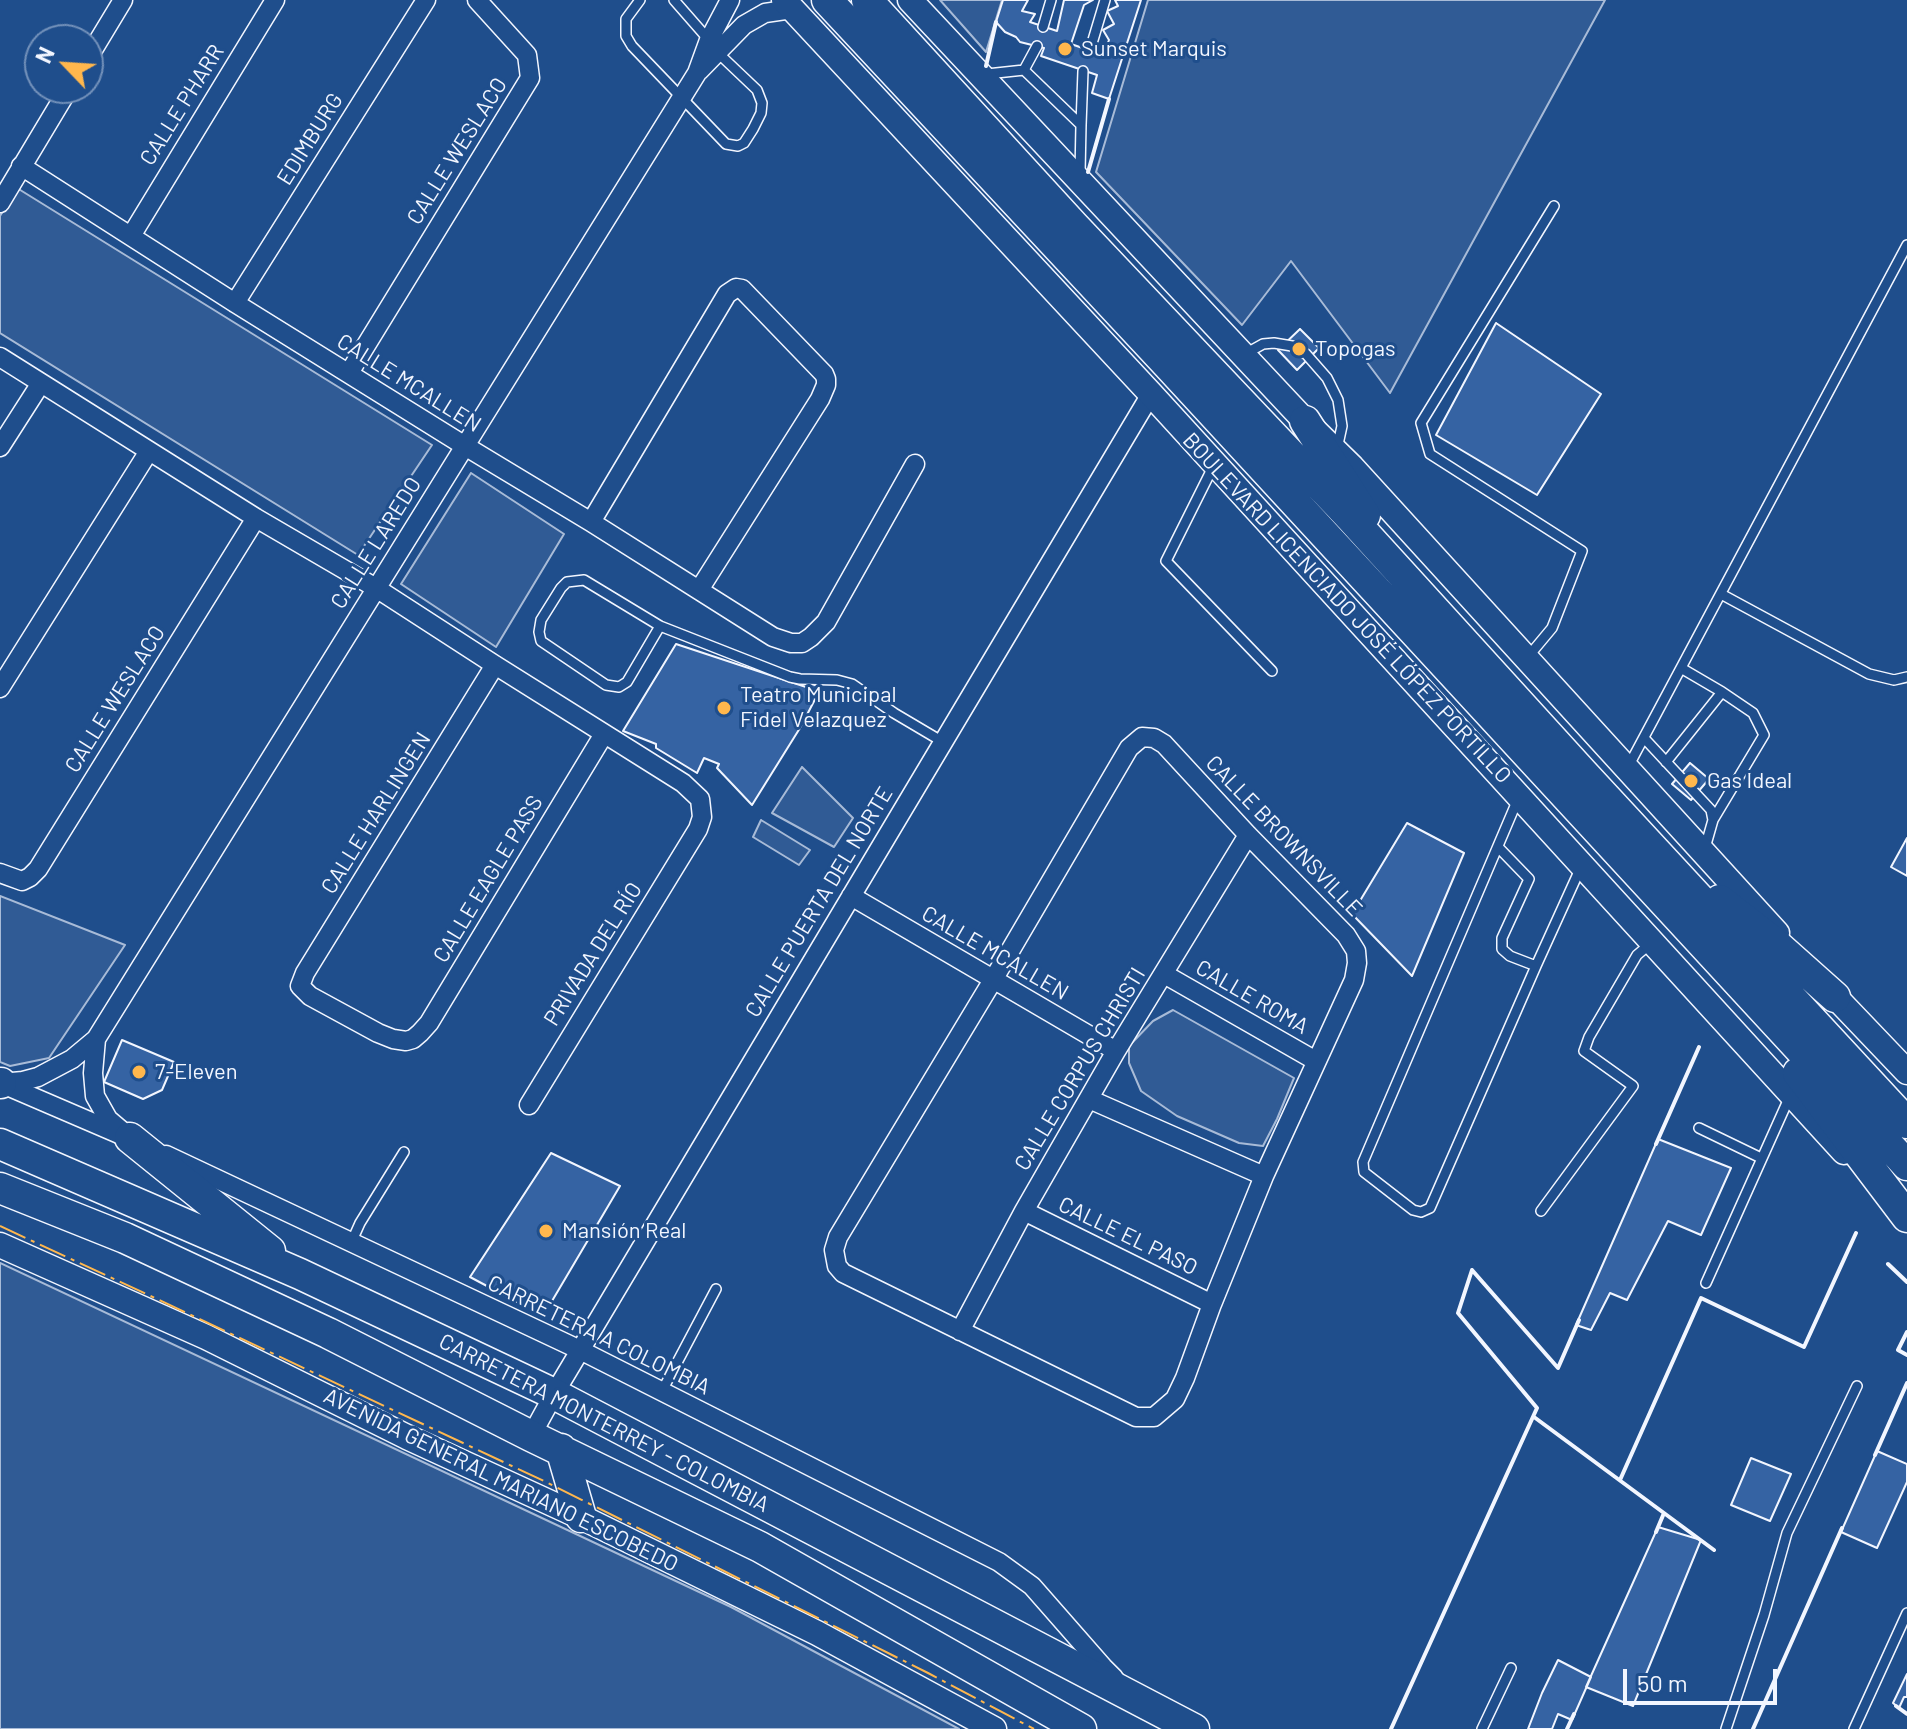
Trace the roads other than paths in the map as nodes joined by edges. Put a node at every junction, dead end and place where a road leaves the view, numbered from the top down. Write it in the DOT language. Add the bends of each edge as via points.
graph roads {
  1 [pos="123,0"];
  2 [pos="275,0"];
  3 [pos="426,0"];
  4 [pos="477,0"];
  5 [pos="640,0"];
  6 [pos="674,0"];
  7 [pos="730,0"];
  8 [pos="827,0"];
  9 [pos="867,0"];
  10 [pos="910,0"];
  11 [pos="1051,0"];
  12 [pos="1105,0"];
  13 [pos="788,5"];
  14 [pos="1043,27"];
  15 [pos="104,31"];
  16 [pos="713,46"];
  17 [pos="1037,46"];
  18 [pos="1090,50"];
  19 [pos="1024,70"];
  20 [pos="1083,71"];
  21 [pos="982,75"];
  22 [pos="682,97"];
  23 [pos="59,104"];
  24 [pos="1081,125"];
  25 [pos="21,166"];
  26 [pos="1080,180"];
  27 [pos="0,203"];
  28 [pos="1554,206"];
  29 [pos="131,236"];
  30 [pos="1907,245"];
  31 [pos="235,303"];
  32 [pos="1245,355"];
  33 [pos="0,357"];
  34 [pos="349,373"];
  35 [pos="41,383"];
  36 [pos="1151,394"];
  37 [pos="1305,421"];
  38 [pos="465,446"];
  39 [pos="0,447"];
  40 [pos="149,451"];
  41 [pos="1336,452"];
  42 [pos="915,464"];
  43 [pos="1215,464"];
  44 [pos="256,518"];
  45 [pos="591,522"];
  46 [pos="1402,574"];
  47 [pos="376,588"];
  48 [pos="699,590"];
  49 [pos="1721,594"];
  50 [pos="660,626"];
  51 [pos="1527,658"];
  52 [pos="495,665"];
  53 [pos="1681,668"];
  54 [pos="1272,671"];
  55 [pos="1907,677"];
  56 [pos="0,688"];
  57 [pos="1722,692"];
  58 [pos="604,734"];
  59 [pos="1644,738"];
  60 [pos="943,742"];
  61 [pos="1666,762"];
  62 [pos="1628,768"];
  63 [pos="1519,796"];
  64 [pos="1713,820"];
  65 [pos="1248,835"];
  66 [pos="1498,847"];
  67 [pos="1704,851"];
  68 [pos="1662,859"];
  69 [pos="1581,866"];
  70 [pos="0,873"];
  71 [pos="851,896"];
  72 [pos="1652,941"];
  73 [pos="1536,966"];
  74 [pos="1164,974"];
  75 [pos="993,980"];
  76 [pos="1740,986"];
  77 [pos="1835,997"];
  78 [pos="96,1039"];
  79 [pos="406,1041"];
  80 [pos="1116,1051"];
  81 [pos="1316,1061"];
  82 [pos="1906,1070"];
  83 [pos="0,1083"];
  84 [pos="1791,1094"];
  85 [pos="1089,1099"];
  86 [pos="529,1105"];
  87 [pos="1907,1123"];
  88 [pos="1699,1128"];
  89 [pos="130,1138"];
  90 [pos="0,1144"];
  91 [pos="404,1152"];
  92 [pos="1761,1158"];
  93 [pos="1907,1165"];
  94 [pos="1264,1176"];
  95 [pos="0,1188"];
  96 [pos="1024,1211"];
  97 [pos="1541,1211"];
  98 [pos="1907,1218"];
  99 [pos="351,1243"];
  100 [pos="0,1245"];
  101 [pos="300,1274"];
  102 [pos="1706,1283"];
  103 [pos="716,1289"];
  104 [pos="1212,1304"];
  105 [pos="960,1331"];
  106 [pos="580,1350"];
  107 [pos="1857,1386"];
  108 [pos="662,1391"];
  109 [pos="554,1394"];
  110 [pos="531,1436"];
  111 [pos="561,1449"];
  112 [pos="581,1517"];
  113 [pos="1907,1613"];
  114 [pos="1511,1668"];
  115 [pos="1133,1696"];
  116 [pos="994,1729"];
  117 [pos="1081,1729"];
  118 [pos="1194,1729"];
  119 [pos="1482,1729"];
  120 [pos="1726,1729"];
  121 [pos="1854,1729"];
  1 -- 15 [label="street"];
  2 -- 29 [label="street, CALLE PHARR"];
  3 -- 31 [label="street, EDIMBURG"];
  4 -- 34 [label="street, CALLE WESLACO" via="527,55 530,78"];
  5 -- 22 [label="lane" via="626,19 626,36"];
  6 -- 16 [label="lane"];
  7 -- 16 [label="street, CALLE LAREDO"];
  8 -- 76 [label="main road, BOULEVARD LICENCIADO JOSÉ LÓPEZ PORTILLO"];
  9 -- 46 [label="main road"];
  10 -- 21 [label="street"];
  11 -- 14 [label="lane"];
  12 -- 18 [label="lane"];
  13 -- 16 [label="street, CALLE LAREDO" via="765,13"];
  13 -- 36 [label="street, BOULEVARD LICENCIADO JOSÉ LÓPEZ PORTILLO"];
  16 -- 22 [label="street, CALLE LAREDO"];
  16 -- 22 [label="lane" via="757,90 762,103 744,143 726,144"];
  17 -- 19 [label="lane"];
  19 -- 21 [label="lane"];
  19 -- 24 [label="lane"];
  20 -- 24 [label="lane"];
  21 -- 26 [label="street"];
  22 -- 38 [label="street, CALLE LAREDO"];
  23 -- 25 [label="street"];
  24 -- 26 [label="lane"];
  25 -- 27 [label="street"];
  25 -- 29 [label="street, CALLE MCALLEN"];
  26 -- 32 [label="street"];
  28 -- 51 [label="lane" via="1421,423 1430,454 1582,551 1552,628"];
  29 -- 31 [label="street, CALLE MCALLEN"];
  30 -- 49 [label="lane"];
  31 -- 34 [label="street, CALLE MCALLEN"];
  32 -- 37 [label="street"];
  32 -- 41 [label="lane" via="1274,343 1306,354 1338,400 1342,426"];
  33 -- 35 [label="street"];
  34 -- 38 [label="street, CALLE MCALLEN"];
  35 -- 39 [label="street"];
  35 -- 40 [label="street"];
  36 -- 43 [label="street, BOULEVARD LICENCIADO JOSÉ LÓPEZ PORTILLO"];
  36 -- 60 [label="street, CALLE PUERTA DEL NORTE"];
  37 -- 41 [label="street"];
  37 -- 46 [label="main road"];
  38 -- 45 [label="street, CALLE MCALLEN"];
  38 -- 47 [label="street, CALLE LAREDO"];
  40 -- 44 [label="street"];
  40 -- 56 [label="street"];
  41 -- 51 [label="street"];
  42 -- 48 [label="street, CALLE MCALLEN" via="826,622 802,643 773,637"];
  43 -- 54 [label="lane" via="1166,561"];
  43 -- 63 [label="street, BOULEVARD LICENCIADO JOSÉ LÓPEZ PORTILLO"];
  44 -- 47 [label="street"];
  44 -- 70 [label="street, CALLE WESLACO" via="38,869 22,881"];
  45 -- 48 [label="street, CALLE MCALLEN"];
  45 -- 48 [label="street" via="727,294 736,288 746,292 824,374 826,385"];
  46 -- 68 [label="main road"];
  47 -- 52 [label="street"];
  47 -- 78 [label="street, CALLE LAREDO"];
  49 -- 53 [label="lane"];
  49 -- 55 [label="lane" via="1869,674 1894,680"];
  50 -- 50 [label="lane" via="584,580 575,580 561,588 539,632 541,641 606,685 619,687"];
  50 -- 60 [label="lane" via="790,677 852,684"];
  51 -- 62 [label="street"];
  52 -- 58 [label="street"];
  52 -- 79 [label="street, CALLE HARLINGEN" via="300,986 378,1033"];
  53 -- 57 [label="lane"];
  53 -- 59 [label="lane"];
  57 -- 61 [label="lane"];
  57 -- 64 [label="lane" via="1753,713 1764,735"];
  58 -- 79 [label="street, CALLE EAGLE PASS" via="429,1023"];
  58 -- 86 [label="street, PRIVADA DEL RÍO" via="683,783 700,799 702,817"];
  59 -- 61 [label="lane"];
  59 -- 62 [label="lane"];
  60 -- 71 [label="street, CALLE PUERTA DEL NORTE"];
  61 -- 64 [label="lane" via="1711,810"];
  62 -- 67 [label="street"];
  63 -- 66 [label="lane"];
  63 -- 69 [label="street, BOULEVARD LICENCIADO JOSÉ LÓPEZ PORTILLO"];
  64 -- 67 [label="lane"];
  65 -- 74 [label="street, CALLE CORPUS CHRISTI"];
  65 -- 75 [label="street, CALLE BROWNSVILLE" via="1164,744 1142,737 1129,748"];
  65 -- 81 [label="street, CALLE BROWNSVILLE" via="1356,951 1354,980"];
  66 -- 73 [label="lane" via="1529,879 1502,949"];
  66 -- 73 [label="lane" via="1363,1162 1364,1172 1413,1210 1430,1208"];
  67 -- 77 [label="street"];
  68 -- 77 [label="main road" via="1735,911"];
  68 -- 87 [label="main road"];
  69 -- 72 [label="street, BOULEVARD LICENCIADO JOSÉ LÓPEZ PORTILLO"];
  69 -- 73 [label="lane"];
  71 -- 75 [label="street, CALLE MCALLEN"];
  71 -- 106 [label="street, CALLE PUERTA DEL NORTE"];
  72 -- 84 [label="street, BOULEVARD LICENCIADO JOSÉ LÓPEZ PORTILLO"];
  72 -- 97 [label="lane" via="1637,955 1584,1051 1633,1086"];
  74 -- 80 [label="street, CALLE CORPUS CHRISTI"];
  74 -- 81 [label="street, CALLE ROMA"];
  75 -- 80 [label="street, CALLE MCALLEN"];
  75 -- 105 [label="street, CALLE BROWNSVILLE" via="834,1250 843,1273"];
  76 -- 93 [label="main road, BOULEVARD LICENCIADO JOSÉ LÓPEZ PORTILLO"];
  76 -- 98 [label="main road" via="1768,1035"];
  77 -- 82 [label="street"];
  78 -- 83 [label="street, CALLE LAREDO" via="38,1077"];
  78 -- 89 [label="street, CALLE LAREDO" via="95,1096 108,1119"];
  80 -- 85 [label="street, CALLE CORPUS CHRISTI"];
  81 -- 94 [label="street, CALLE BROWNSVILLE"];
  83 -- 89 [label="street, CARRETERA A COLOMBIA"];
  84 -- 92 [label="lane"];
  84 -- 98 [label="street, BOULEVARD LICENCIADO JOSÉ LÓPEZ PORTILLO"];
  85 -- 94 [label="street"];
  85 -- 96 [label="street, CALLE CORPUS CHRISTI"];
  88 -- 92 [label="lane"];
  89 -- 99 [label="street, CARRETERA A COLOMBIA"];
  89 -- 101 [label="main road"];
  90 -- 101 [label="main road, CARRETERA MONTERREY - COLOMBIA"];
  91 -- 99 [label="lane"];
  92 -- 102 [label="lane"];
  94 -- 104 [label="street, CALLE BROWNSVILLE"];
  95 -- 110 [label="main road, CARRETERA MONTERREY - COLOMBIA" via="328,1333"];
  96 -- 104 [label="street, CALLE EL PASO"];
  96 -- 105 [label="street, CALLE CORPUS CHRISTI"];
  99 -- 106 [label="street, CARRETERA A COLOMBIA"];
  100 -- 112 [label="street, AVENIDA GENERAL MARIANO ESCOBEDO" via="206,1337"];
  101 -- 109 [label="main road, CARRETERA MONTERREY - COLOMBIA"];
  103 -- 108 [label="lane"];
  104 -- 105 [label="street, CALLE BROWNSVILLE" via="1175,1399 1154,1417 1136,1417"];
  106 -- 108 [label="street, CARRETERA A COLOMBIA"];
  106 -- 109 [label="street, CALLE PUERTA DEL NORTE"];
  107 -- 120 [label="lane" via="1787,1533"];
  108 -- 115 [label="street, CARRETERA A COLOMBIA" via="999,1562 1032,1586"];
  109 -- 110 [label="street, CALLE PUERTA DEL NORTE"];
  109 -- 115 [label="main road, CARRETERA MONTERREY - COLOMBIA"];
  110 -- 111 [label="main road, CARRETERA MONTERREY - COLOMBIA"];
  111 -- 112 [label="main road"];
  111 -- 117 [label="main road, CARRETERA MONTERREY - COLOMBIA" via="760,1547"];
  112 -- 116 [label="street, AVENIDA GENERAL MARIANO ESCOBEDO" via="817,1633"];
  113 -- 121 [label="lane"];
  114 -- 119 [label="lane"];
  115 -- 118 [label="main road, CARRETERA MONTERREY - COLOMBIA"];
}
